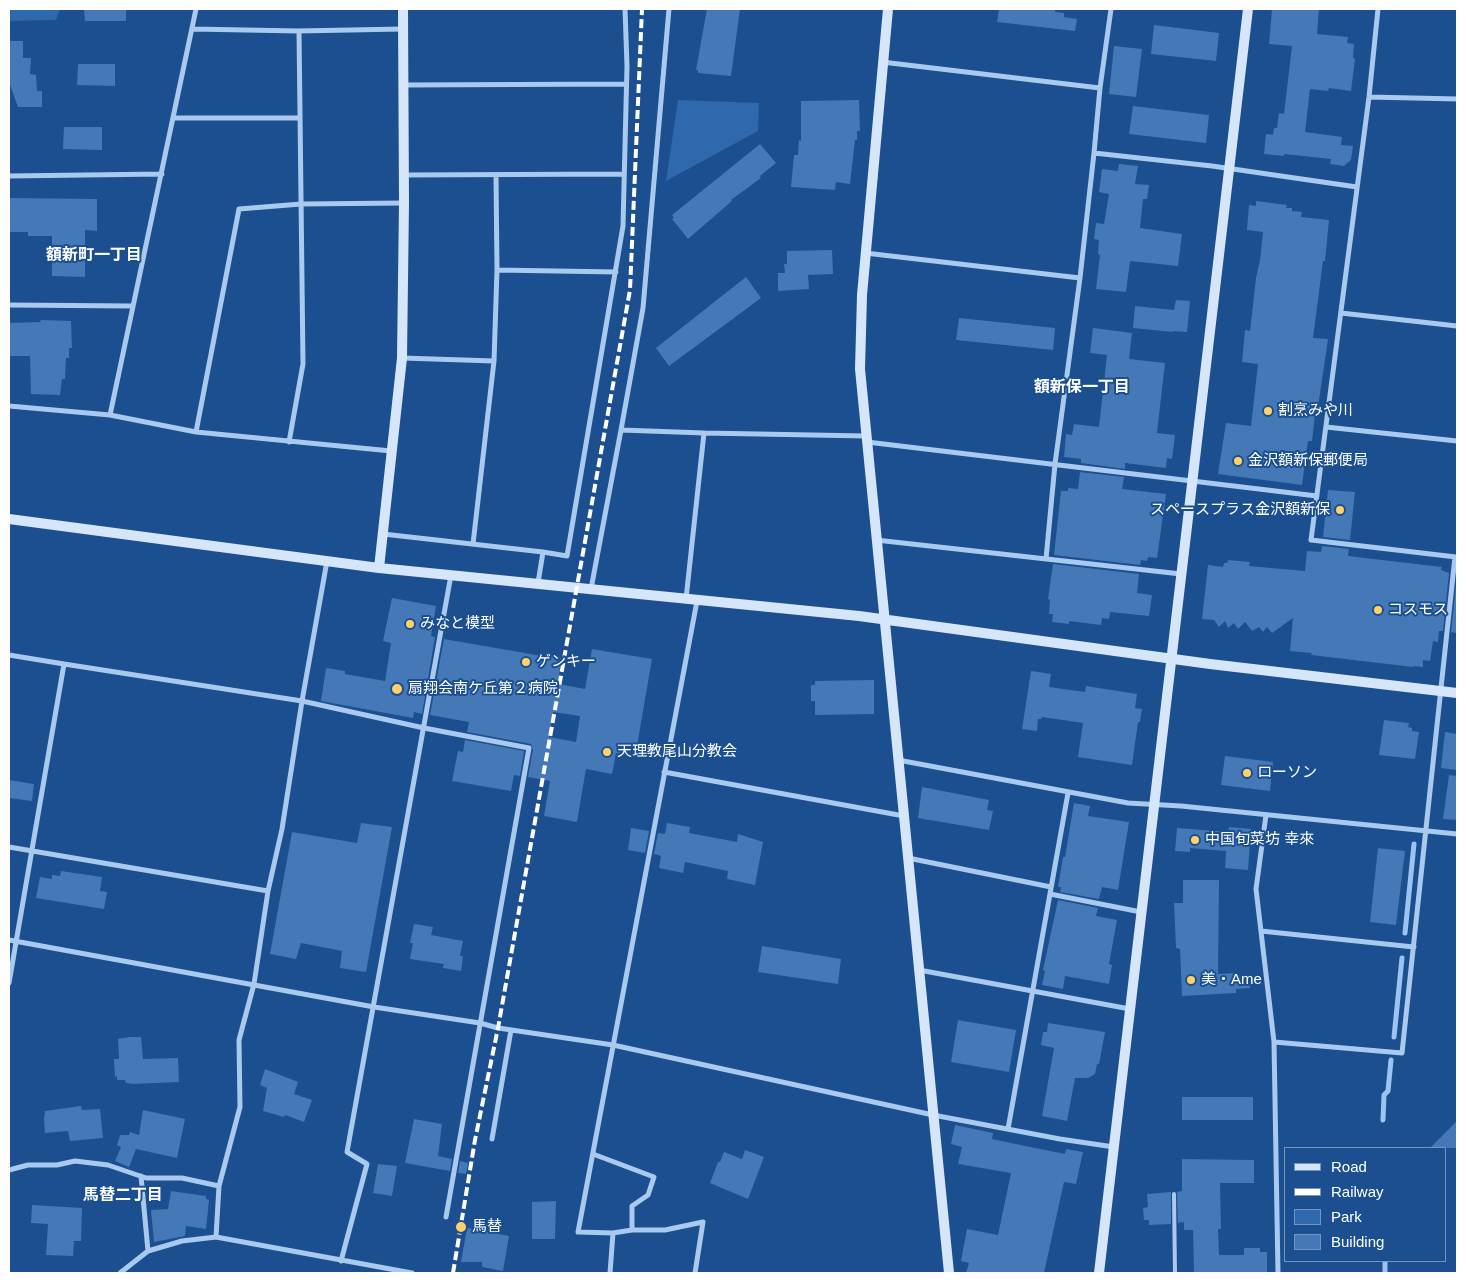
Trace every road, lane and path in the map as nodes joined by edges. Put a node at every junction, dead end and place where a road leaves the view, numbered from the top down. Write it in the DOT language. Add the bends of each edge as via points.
graph roads {
  1 [pos="196,9"];
  2 [pos="403,9"];
  3 [pos="625,9"];
  4 [pos="669,9"];
  5 [pos="888,9"];
  6 [pos="1111,9"];
  7 [pos="1248,9"];
  8 [pos="1378,9"];
  9 [pos="192,29"];
  10 [pos="403,29"];
  11 [pos="294,31"];
  12 [pos="882,62"];
  13 [pos="626,84"];
  14 [pos="404,85"];
  15 [pos="1100,88"];
  16 [pos="1369,96"];
  17 [pos="1457,99"];
  18 [pos="173,118"];
  19 [pos="300,118"];
  20 [pos="1094,153"];
  21 [pos="1230,169"];
  22 [pos="162,174"];
  23 [pos="624,174"];
  24 [pos="404,175"];
  25 [pos="496,175"];
  26 [pos="9,176"];
  27 [pos="1357,187"];
  28 [pos="404,203"];
  29 [pos="301,204"];
  30 [pos="865,253"];
  31 [pos="497,270"];
  32 [pos="616,272"];
  33 [pos="1080,278"];
  34 [pos="9,304"];
  35 [pos="132,306"];
  36 [pos="1341,313"];
  37 [pos="1457,326"];
  38 [pos="402,358"];
  39 [pos="494,361"];
  40 [pos="9,406"];
  41 [pos="110,415"];
  42 [pos="1326,427"];
  43 [pos="622,430"];
  44 [pos="196,432"];
  45 [pos="704,433"];
  46 [pos="867,439"];
  47 [pos="1457,441"];
  48 [pos="289,442"];
  49 [pos="391,450"];
  50 [pos="1055,464"];
  51 [pos="1193,480"];
  52 [pos="1317,496"];
  53 [pos="9,519"];
  54 [pos="383,534"];
  55 [pos="876,540"];
  56 [pos="473,544"];
  57 [pos="542,552"];
  58 [pos="1456,557"];
  59 [pos="1046,559"];
  60 [pos="327,561"];
  61 [pos="379,568"];
  62 [pos="1182,574"];
  63 [pos="451,575"];
  64 [pos="538,583"];
  65 [pos="591,589"];
  66 [pos="691,600"];
  67 [pos="885,620"];
  68 [pos="9,656"];
  69 [pos="1172,658"];
  70 [pos="64,664"];
  71 [pos="1440,691"];
  72 [pos="1457,693"];
  73 [pos="302,701"];
  74 [pos="424,728"];
  75 [pos="898,760"];
  76 [pos="664,772"];
  77 [pos="1068,793"];
  78 [pos="1154,804"];
  79 [pos="1266,815"];
  80 [pos="904,816"];
  81 [pos="1425,830"];
  82 [pos="1457,834"];
  83 [pos="9,847"];
  84 [pos="30,851"];
  85 [pos="908,858"];
  86 [pos="1051,887"];
  87 [pos="268,891"];
  88 [pos="1050,894"];
  89 [pos="1141,912"];
  90 [pos="1261,931"];
  91 [pos="9,940"];
  92 [pos="17,942"];
  93 [pos="1414,946"];
  94 [pos="920,970"];
  95 [pos="9,983"];
  96 [pos="254,984"];
  97 [pos="1032,992"];
  98 [pos="374,1007"];
  99 [pos="1130,1009"];
  100 [pos="480,1023"];
  101 [pos="511,1030"];
  102 [pos="1274,1042"];
  103 [pos="613,1045"];
  104 [pos="933,1115"];
  105 [pos="1008,1129"];
  106 [pos="492,1139"];
  107 [pos="1114,1147"];
  108 [pos="593,1154"];
  109 [pos="9,1170"];
  110 [pos="141,1176"];
  111 [pos="219,1186"];
  112 [pos="1174,1194"];
  113 [pos="446,1217"];
  114 [pos="632,1230"];
  115 [pos="613,1233"];
  116 [pos="216,1238"];
  117 [pos="148,1251"];
  118 [pos="341,1261"];
  119 [pos="120,1273"];
  120 [pos="412,1273"];
  121 [pos="610,1273"];
  122 [pos="695,1273"];
  123 [pos="949,1273"];
  124 [pos="1099,1273"];
  125 [pos="1175,1273"];
  126 [pos="1278,1273"];
  1 -- 9 [label="street"];
  2 -- 10 [label="street"];
  3 -- 13 [label="street"];
  4 -- 43 [label="street" via="643,308"];
  5 -- 12 [label="street"];
  6 -- 15 [label="street"];
  7 -- 21 [label="street"];
  8 -- 16 [label="street"];
  9 -- 11 [label="street"];
  9 -- 18 [label="street"];
  10 -- 11 [label="street"];
  10 -- 14 [label="street"];
  11 -- 19 [label="street" via="299,31"];
  12 -- 15 [label="street"];
  12 -- 30 [label="street"];
  13 -- 14 [label="street"];
  13 -- 23 [label="street"];
  14 -- 24 [label="street"];
  15 -- 20 [label="street"];
  16 -- 17 [label="street"];
  16 -- 27 [label="street"];
  18 -- 19 [label="street"];
  18 -- 22 [label="street"];
  19 -- 29 [label="street"];
  20 -- 21 [label="street"];
  20 -- 33 [label="street"];
  21 -- 27 [label="street"];
  21 -- 51 [label="street"];
  22 -- 26 [label="street"];
  22 -- 35 [label="street"];
  23 -- 25 [label="street"];
  23 -- 32 [label="street" via="623,226"];
  24 -- 25 [label="street"];
  24 -- 28 [label="street"];
  25 -- 31 [label="street"];
  27 -- 36 [label="street"];
  28 -- 29 [label="street"];
  28 -- 38 [label="street"];
  29 -- 44 [label="street" via="239,209"];
  29 -- 48 [label="street" via="303,364"];
  30 -- 33 [label="street"];
  30 -- 46 [label="street" via="860,369"];
  31 -- 32 [label="street"];
  31 -- 39 [label="street"];
  32 -- 57 [label="street" via="567,556"];
  33 -- 50 [label="street"];
  34 -- 35 [label="street"];
  35 -- 41 [label="street"];
  36 -- 37 [label="street"];
  36 -- 42 [label="street"];
  38 -- 39 [label="street"];
  38 -- 49 [label="street"];
  39 -- 56 [label="street"];
  40 -- 41 [label="street"];
  41 -- 44 [label="street"];
  42 -- 47 [label="street"];
  42 -- 52 [label="street"];
  43 -- 45 [label="street"];
  43 -- 65 [label="street"];
  44 -- 48 [label="street"];
  45 -- 46 [label="street"];
  45 -- 66 [label="street"];
  46 -- 50 [label="street"];
  46 -- 55 [label="street"];
  48 -- 49 [label="street"];
  49 -- 54 [label="street"];
  50 -- 51 [label="street"];
  50 -- 59 [label="street"];
  51 -- 52 [label="street"];
  51 -- 62 [label="street"];
  52 -- 58 [label="street" via="1311,540"];
  53 -- 60 [label="street"];
  54 -- 56 [label="street"];
  54 -- 61 [label="street"];
  55 -- 59 [label="street"];
  55 -- 67 [label="street"];
  56 -- 57 [label="street"];
  57 -- 64 [label="street"];
  58 -- 71 [label="street"];
  59 -- 62 [label="street"];
  60 -- 61 [label="street"];
  60 -- 73 [label="street"];
  61 -- 63 [label="street"];
  62 -- 69 [label="street"];
  63 -- 64 [label="street"];
  63 -- 74 [label="street"];
  64 -- 65 [label="street"];
  65 -- 66 [label="street"];
  66 -- 67 [label="street"];
  66 -- 76 [label="street"];
  67 -- 69 [label="street"];
  67 -- 75 [label="street"];
  68 -- 70 [label="street"];
  69 -- 71 [label="street"];
  69 -- 78 [label="street"];
  70 -- 73 [label="street"];
  70 -- 84 [label="street"];
  71 -- 72 [label="street"];
  71 -- 81 [label="street"];
  73 -- 74 [label="street"];
  73 -- 87 [label="street" via="282,828"];
  74 -- 98 [label="street"];
  74 -- 100 [label="street" via="529,748"];
  75 -- 77 [label="street"];
  75 -- 80 [label="street"];
  76 -- 80 [label="street"];
  76 -- 103 [label="street"];
  77 -- 78 [label="street"];
  77 -- 86 [label="street"];
  78 -- 79 [label="street"];
  78 -- 89 [label="street"];
  79 -- 81 [label="street"];
  79 -- 90 [label="street" via="1256,889"];
  80 -- 85 [label="street"];
  81 -- 82 [label="street"];
  81 -- 93 [label="street"];
  83 -- 84 [label="street"];
  84 -- 87 [label="street"];
  84 -- 92 [label="street"];
  85 -- 86 [label="street"];
  85 -- 94 [label="street"];
  86 -- 88 [label="street"];
  87 -- 96 [label="street"];
  88 -- 89 [label="street"];
  88 -- 97 [label="street"];
  89 -- 99 [label="street"];
  90 -- 93 [label="street"];
  90 -- 102 [label="street"];
  91 -- 92 [label="street"];
  92 -- 95 [label="street"];
  92 -- 96 [label="street"];
  93 -- 102 [label="street" via="1402,1053"];
  94 -- 97 [label="street"];
  94 -- 104 [label="street"];
  96 -- 98 [label="street"];
  96 -- 111 [label="street" via="239,1040 240,1106"];
  97 -- 99 [label="street"];
  97 -- 105 [label="street"];
  98 -- 100 [label="street"];
  98 -- 118 [label="street" via="347,1152 367,1164"];
  99 -- 107 [label="street"];
  100 -- 101 [label="street"];
  100 -- 113 [label="street"];
  101 -- 103 [label="street"];
  101 -- 106 [label="street"];
  102 -- 126 [label="street"];
  103 -- 104 [label="street"];
  103 -- 108 [label="street"];
  104 -- 105 [label="street"];
  104 -- 123 [label="street"];
  105 -- 107 [label="street"];
  107 -- 124 [label="street"];
  108 -- 114 [label="street" via="654,1177 648,1195 632,1206"];
  108 -- 115 [label="street" via="578,1232"];
  109 -- 110 [label="street" via="28,1165 74,1162 108,1165"];
  110 -- 111 [label="street" via="182,1178"];
  110 -- 117 [label="street"];
  111 -- 116 [label="street"];
  112 -- 125 [label="lane"];
  114 -- 115 [label="street"];
  114 -- 122 [label="street" via="666,1230 703,1222"];
  115 -- 121 [label="street"];
  116 -- 117 [label="street" via="182,1241"];
  116 -- 118 [label="street"];
  117 -- 119 [label="street"];
  118 -- 120 [label="street"];
}
